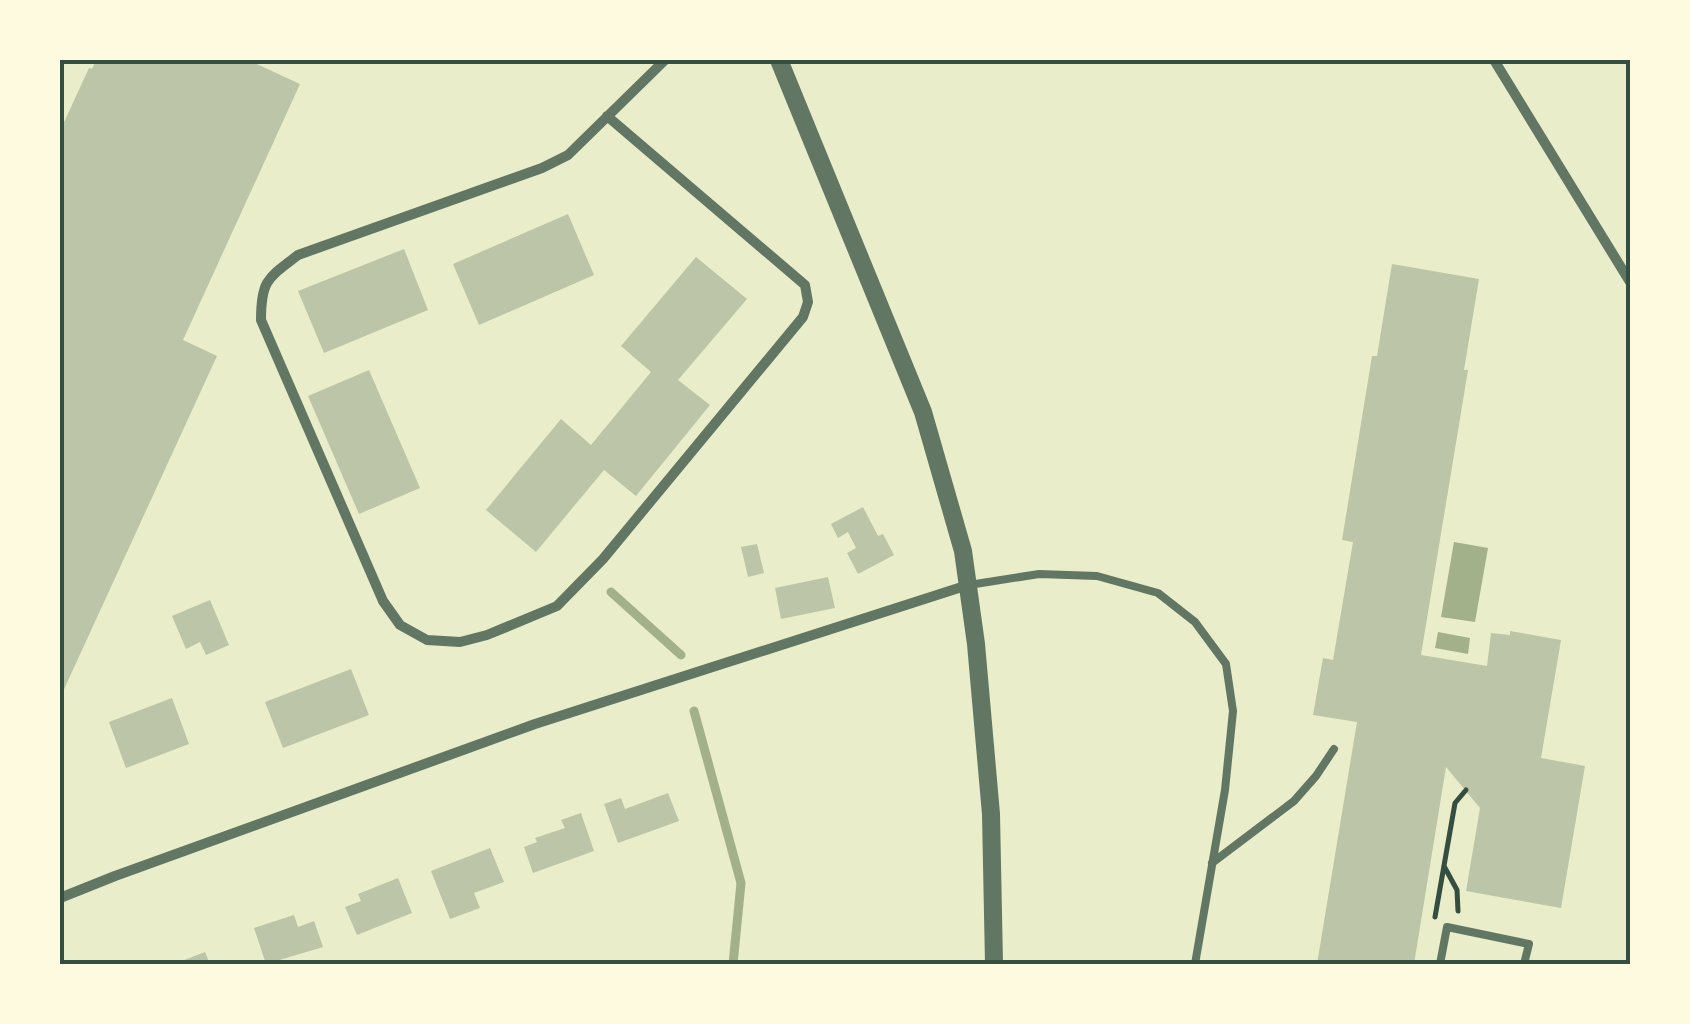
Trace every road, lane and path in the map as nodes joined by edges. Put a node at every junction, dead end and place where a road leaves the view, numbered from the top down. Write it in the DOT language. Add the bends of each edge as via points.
graph roads {
  1 [pos="665,60"];
  2 [pos="778,60"];
  3 [pos="1494,60"];
  4 [pos="607,116"];
  5 [pos="1630,282"];
  6 [pos="968,586"];
  7 [pos="1334,748"];
  8 [pos="1466,790"];
  9 [pos="1212,863"];
  10 [pos="1444,866"];
  11 [pos="60,898"];
  12 [pos="1434,925"];
  13 [pos="1458,930"];
  14 [pos="994,964"];
  15 [pos="1195,964"];
  16 [pos="1440,964"];
  17 [pos="1524,964"];
  1 -- 4 [label="street"];
  2 -- 6 [label="street" via="923,412"];
  3 -- 5 [label="street"];
  4 -- 4 [label="street" via="568,155 542,168 298,256 261,294 261,320 383,601 400,625 427,640 487,635 558,606 803,317 805,286"];
  6 -- 9 [label="lane" via="1040,574 1097,576 1158,592 1195,622 1226,664 1232,711"];
  6 -- 11 [label="street" via="535,724"];
  6 -- 14 [label="street" via="990,814"];
  7 -- 9 [label="lane" via="1294,801"];
  8 -- 10 [label="path" via="1454,804"];
  9 -- 15 [label="lane"];
  10 -- 12 [label="path"];
  10 -- 13 [label="path" via="1457,890"];
  13 -- 16 [label="lane" via="1447,928"];
  13 -- 17 [label="lane" via="1529,944"];
}
